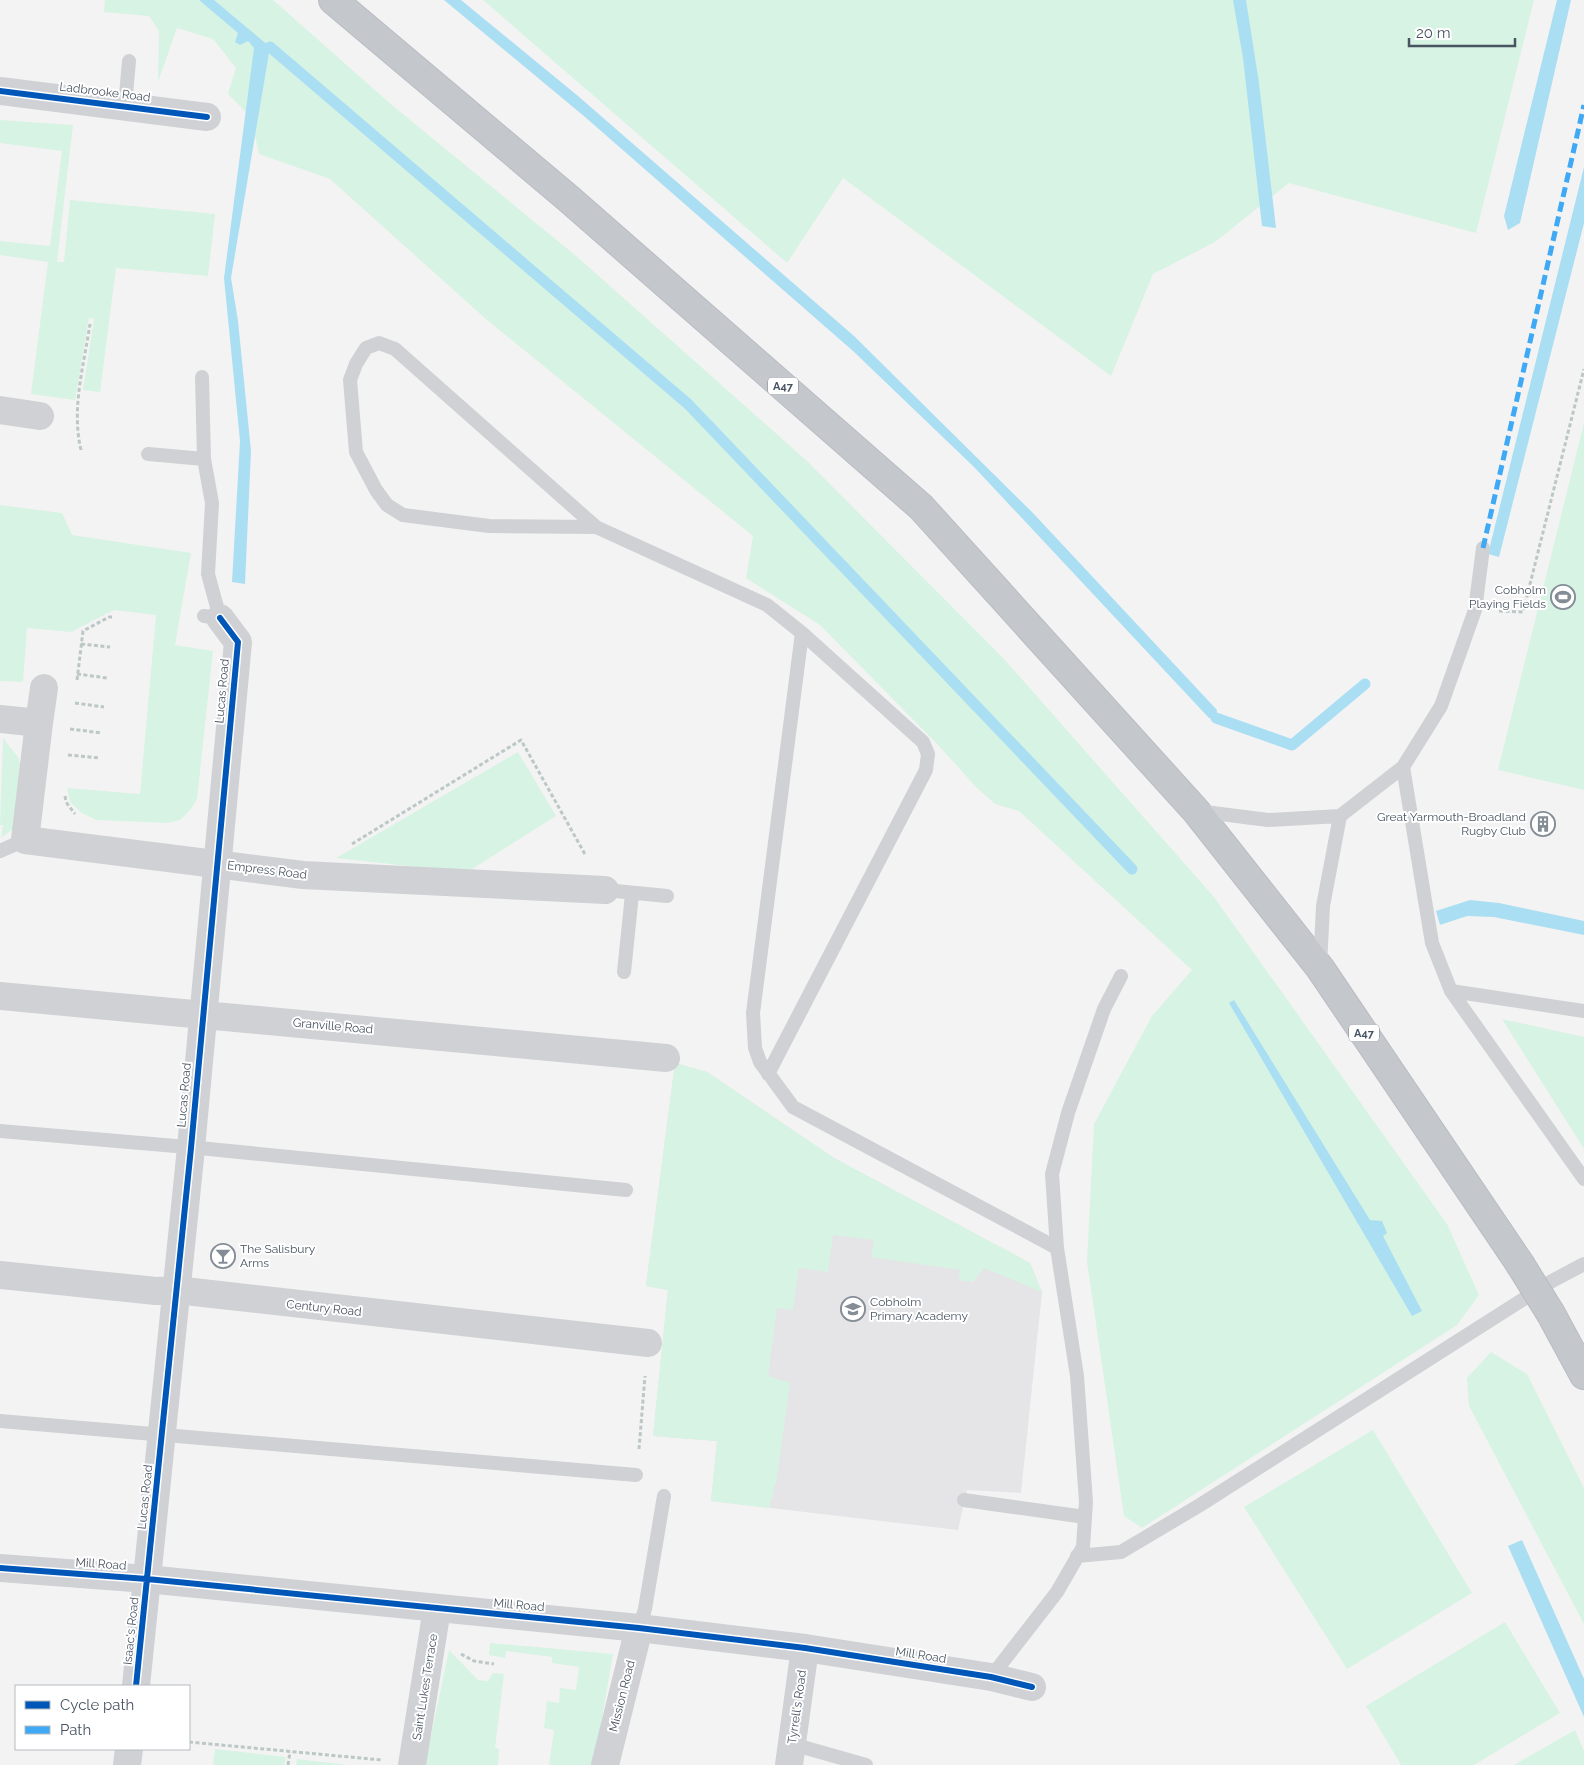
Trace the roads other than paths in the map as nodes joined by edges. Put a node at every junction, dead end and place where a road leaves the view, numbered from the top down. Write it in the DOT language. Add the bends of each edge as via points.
graph roads {
  1 [pos="333,0"];
  2 [pos="129,60"];
  3 [pos="0,91"];
  4 [pos="125,106"];
  5 [pos="207,117"];
  6 [pos="202,378"];
  7 [pos="0,410"];
  8 [pos="40,416"];
  9 [pos="148,454"];
  10 [pos="204,459"];
  11 [pos="596,527"];
  12 [pos="1482,548"];
  13 [pos="212,617"];
  14 [pos="802,633"];
  15 [pos="44,688"];
  16 [pos="0,719"];
  17 [pos="39,723"];
  18 [pos="1403,767"];
  19 [pos="1196,811"];
  20 [pos="1340,816"];
  21 [pos="25,840"];
  22 [pos="0,851"];
  23 [pos="218,864"];
  24 [pos="605,890"];
  25 [pos="632,894"];
  26 [pos="667,896"];
  27 [pos="1320,968"];
  28 [pos="624,972"];
  29 [pos="1121,976"];
  30 [pos="1451,991"];
  31 [pos="0,996"];
  32 [pos="1584,1011"];
  33 [pos="203,1015"];
  34 [pos="666,1058"];
  35 [pos="768,1074"];
  36 [pos="0,1132"];
  37 [pos="191,1148"];
  38 [pos="1584,1179"];
  39 [pos="626,1190"];
  40 [pos="1057,1248"];
  41 [pos="1584,1264"];
  42 [pos="0,1275"];
  43 [pos="176,1290"];
  44 [pos="648,1343"];
  45 [pos="1584,1375"];
  46 [pos="0,1421"];
  47 [pos="162,1435"];
  48 [pos="636,1475"];
  49 [pos="664,1496"];
  50 [pos="964,1500"];
  51 [pos="1085,1518"];
  52 [pos="1077,1556"];
  53 [pos="0,1568"];
  54 [pos="148,1579"];
  55 [pos="437,1609"];
  56 [pos="639,1628"];
  57 [pos="805,1648"];
  58 [pos="991,1677"];
  59 [pos="136,1685"];
  60 [pos="1032,1687"];
  61 [pos="130,1750"];
  62 [pos="791,1754"];
  63 [pos="412,1764"];
  64 [pos="127,1765"];
  65 [pos="605,1765"];
  66 [pos="866,1765"];
  1 -- 19 [label="highway, A47" via="569,199 920,507"];
  2 -- 4 [label="lane"];
  3 -- 4 [label="street, Ladbrooke Road"];
  4 -- 5 [label="street, Ladbrooke Road"];
  6 -- 10 [label="lane"];
  7 -- 8 [label="street"];
  9 -- 10 [label="lane"];
  10 -- 13 [label="lane" via="212,502 208,574"];
  11 -- 11 [label="lane" via="395,350 379,343 366,348 350,380 356,452 387,505 403,515 489,526"];
  11 -- 14 [label="lane" via="767,605"];
  12 -- 18 [label="lane" via="1475,610 1440,706"];
  13 -- 23 [label="street, Lucas Road" via="238,642"];
  14 -- 35 [label="lane" via="753,1013 755,1048"];
  14 -- 35 [label="lane" via="923,742 928,754 926,770"];
  15 -- 17 [label="street"];
  16 -- 17 [label="street"];
  17 -- 21 [label="street"];
  18 -- 20 [label="lane"];
  18 -- 30 [label="lane" via="1432,943"];
  19 -- 20 [label="lane" via="1268,820"];
  19 -- 27 [label="highway, A47"];
  20 -- 27 [label="lane" via="1323,906"];
  21 -- 22 [label="lane"];
  21 -- 23 [label="street, Empress Road"];
  23 -- 24 [label="street, Empress Road" via="303,875"];
  23 -- 33 [label="street, Lucas Road"];
  24 -- 25 [label="lane, Empress Road"];
  25 -- 26 [label="lane, Empress Road"];
  25 -- 28 [label="lane"];
  27 -- 45 [label="highway, A47, bridge" via="1520,1264"];
  29 -- 40 [label="lane" via="1104,1009 1068,1113 1052,1174"];
  30 -- 32 [label="lane"];
  30 -- 38 [label="lane"];
  31 -- 33 [label="street, Granville Road"];
  33 -- 34 [label="street, Granville Road"];
  33 -- 37 [label="street, Lucas Road"];
  35 -- 40 [label="lane" via="793,1107"];
  36 -- 37 [label="lane"];
  37 -- 39 [label="lane"];
  37 -- 43 [label="street, Lucas Road"];
  40 -- 51 [label="lane" via="1077,1376"];
  41 -- 52 [label="lane" via="1120,1552"];
  42 -- 43 [label="street, Century Road" via="156,1291"];
  43 -- 44 [label="street, Century Road"];
  43 -- 47 [label="street, Lucas Road"];
  46 -- 47 [label="lane"];
  47 -- 48 [label="lane"];
  47 -- 54 [label="street, Lucas Road"];
  49 -- 56 [label="lane"];
  50 -- 51 [label="lane"];
  51 -- 52 [label="lane" via="1083,1547"];
  52 -- 58 [label="lane" via="1057,1592"];
  53 -- 54 [label="street, Mill Road"];
  54 -- 55 [label="street, Mill Road"];
  54 -- 59 [label="street, Isaac's Road"];
  55 -- 56 [label="street, Mill Road"];
  55 -- 63 [label="street, Saint Lukes Terrace"];
  56 -- 57 [label="street, Mill Road"];
  56 -- 65 [label="street, Mission Road"];
  57 -- 58 [label="street, Mill Road"];
  57 -- 62 [label="street, Tyrrell's Road"];
  58 -- 60 [label="street, Mill Road"];
  61 -- 64 [label="street"];
  62 -- 66 [label="lane"];
}
